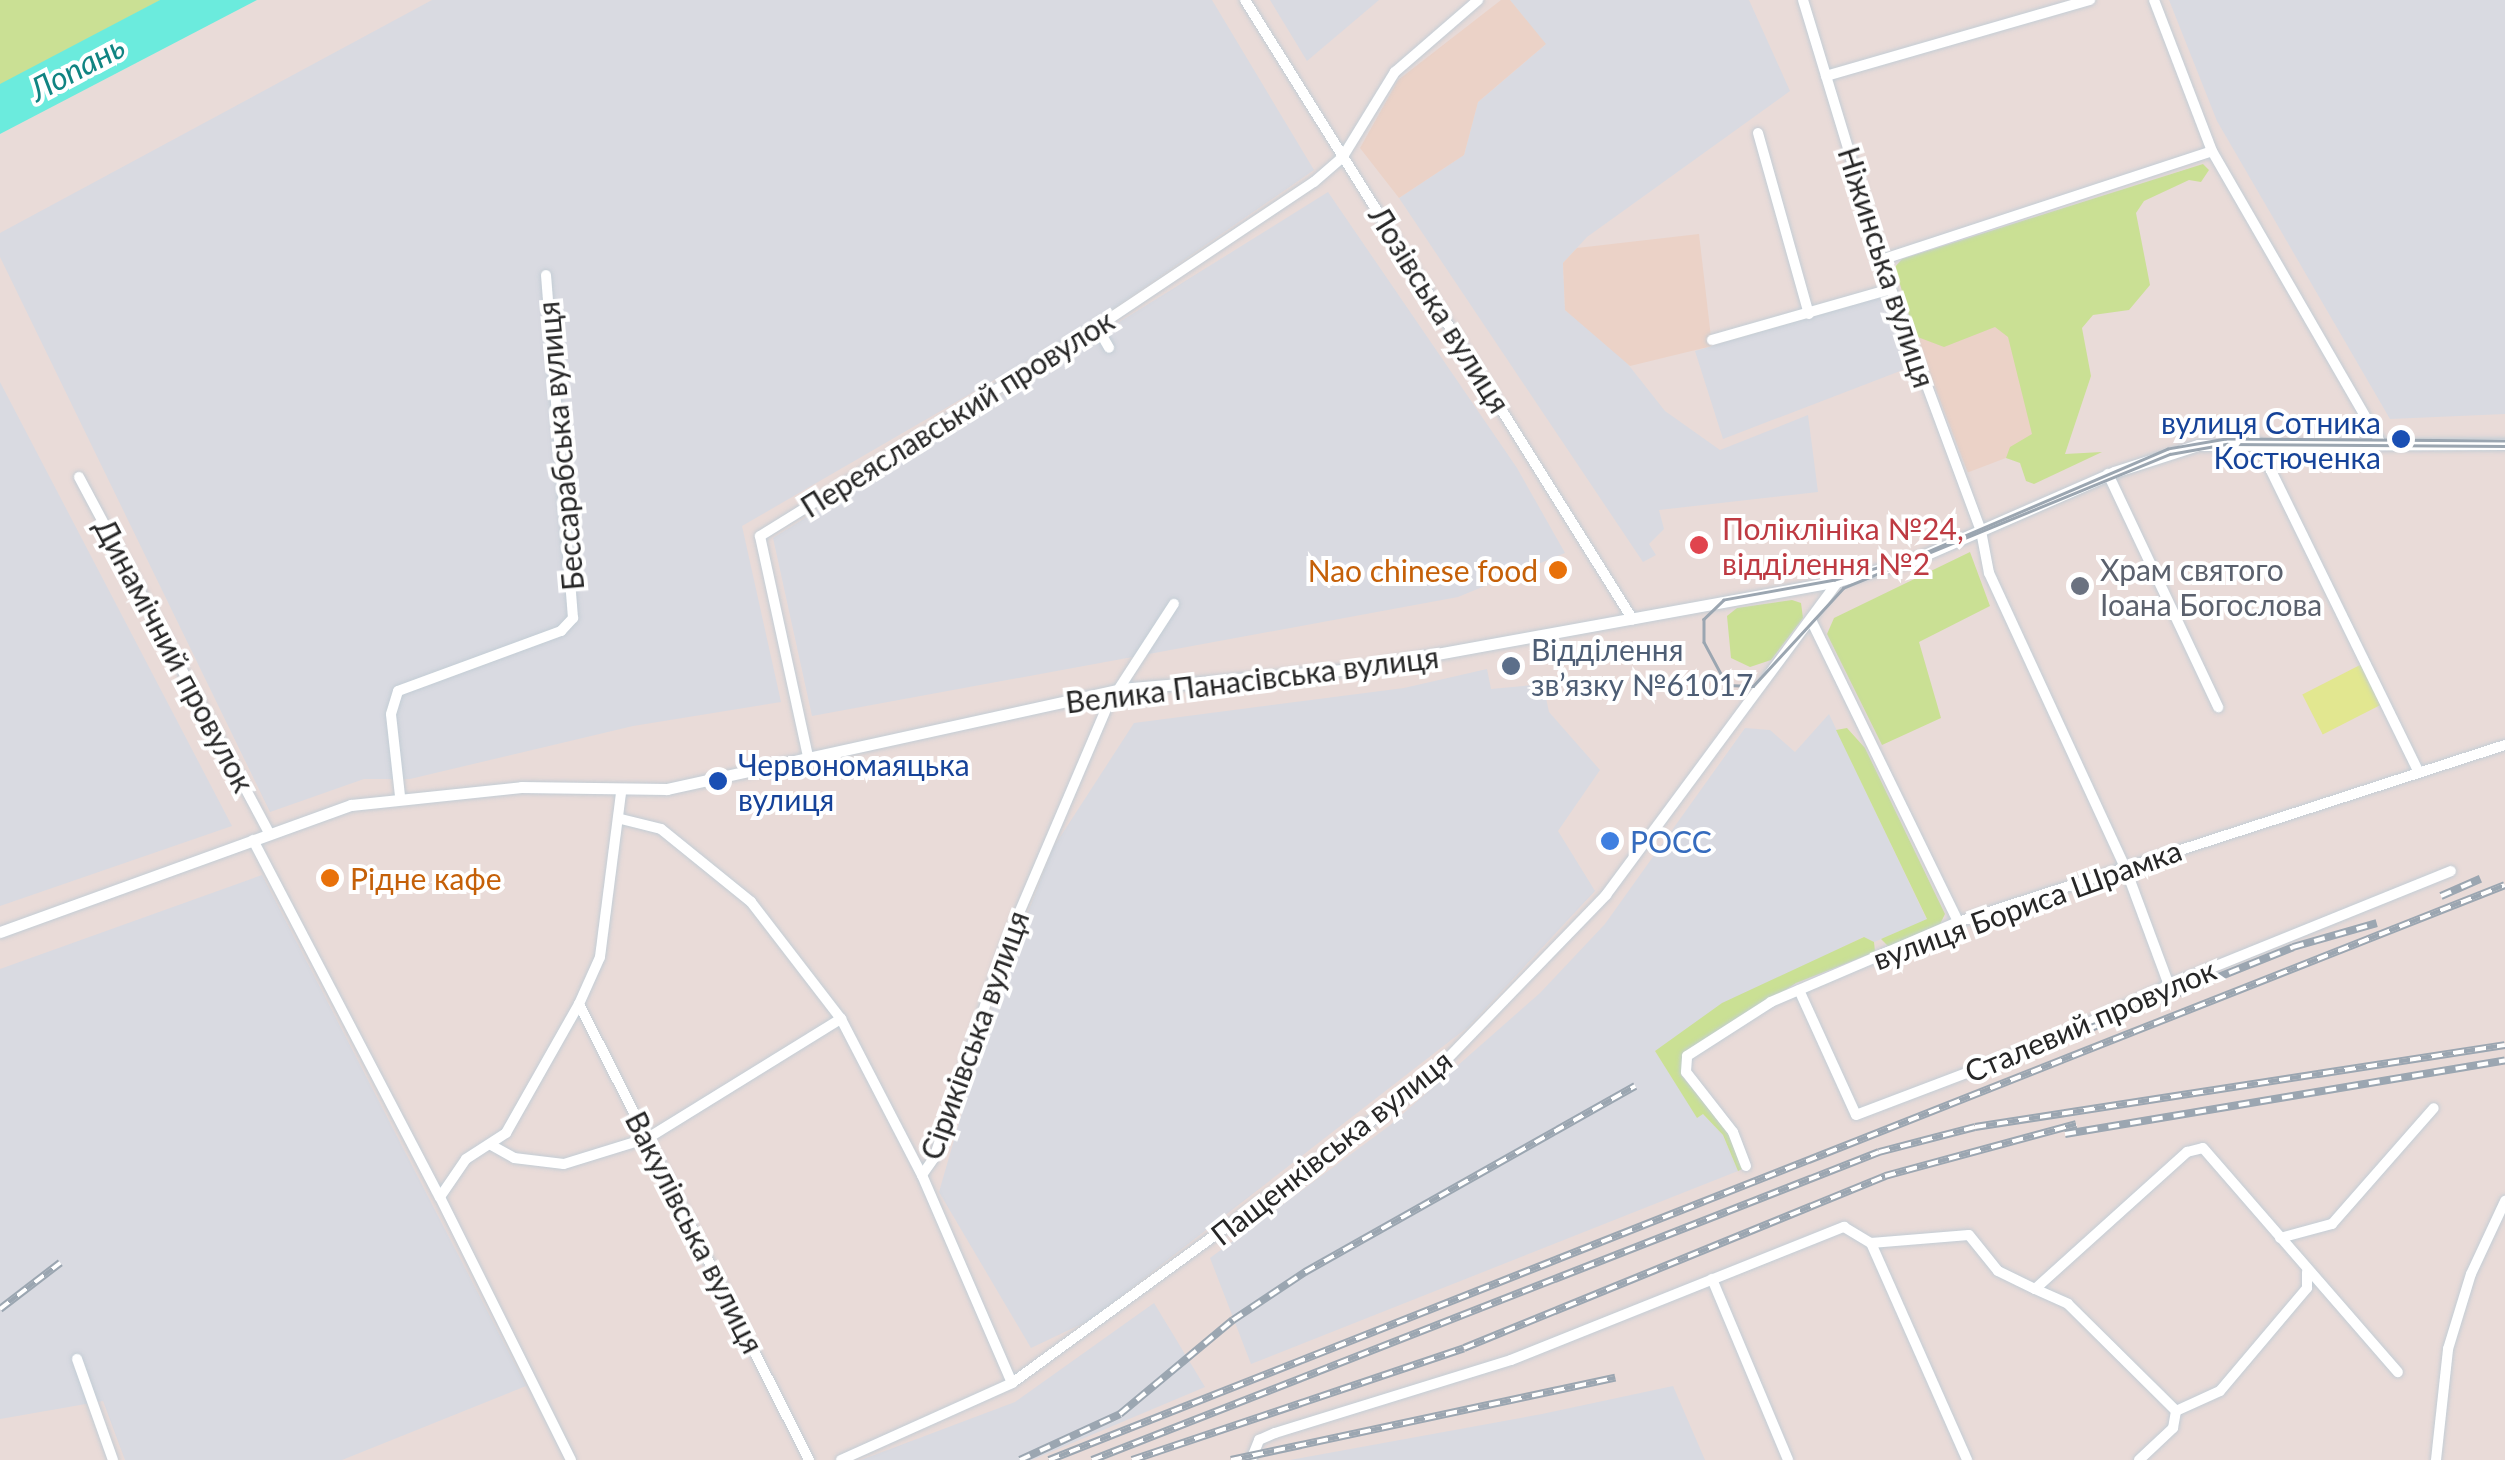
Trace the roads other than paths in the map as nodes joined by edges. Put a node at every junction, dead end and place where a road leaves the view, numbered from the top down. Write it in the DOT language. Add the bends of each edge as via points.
graph roads {
  1 [pos="1244,0"];
  2 [pos="1478,0"];
  3 [pos="1802,0"];
  4 [pos="2090,0"];
  5 [pos="2154,0"];
  6 [pos="1826,76"];
  7 [pos="1758,133"];
  8 [pos="2212,151"];
  9 [pos="1342,158"];
  10 [pos="1881,260"];
  11 [pos="546,275"];
  12 [pos="1891,289"];
  13 [pos="1809,314"];
  14 [pos="1097,328"];
  15 [pos="1712,340"];
  16 [pos="1109,348"];
  17 [pos="2258,442"];
  18 [pos="2380,442"];
  19 [pos="2505,444"];
  20 [pos="2108,474"];
  21 [pos="79,477"];
  22 [pos="1982,532"];
  23 [pos="1838,581"];
  24 [pos="1174,604"];
  25 [pos="1634,620"];
  26 [pos="1812,622"];
  27 [pos="1120,690"];
  28 [pos="2218,707"];
  29 [pos="2505,745"];
  30 [pos="808,761"];
  31 [pos="2420,772"];
  32 [pos="621,792"];
  33 [pos="400,796"];
  34 [pos="621,819"];
  35 [pos="270,834"];
  36 [pos="253,840"];
  37 [pos="2124,867"];
  38 [pos="2451,871"];
  39 [pos="1958,922"];
  40 [pos="0,932"];
  41 [pos="2169,985"];
  42 [pos="1799,990"];
  43 [pos="579,1004"];
  44 [pos="840,1019"];
  45 [pos="2434,1108"];
  46 [pos="648,1138"];
  47 [pos="491,1145"];
  48 [pos="1746,1166"];
  49 [pos="922,1176"];
  50 [pos="440,1197"];
  51 [pos="2505,1201"];
  52 [pos="2280,1238"];
  53 [pos="1871,1244"];
  54 [pos="2307,1272"];
  55 [pos="1712,1278"];
  56 [pos="2035,1289"];
  57 [pos="77,1359"];
  58 [pos="2398,1372"];
  59 [pos="1012,1383"];
  60 [pos="2176,1412"];
  61 [pos="113,1460"];
  62 [pos="571,1460"];
  63 [pos="809,1460"];
  64 [pos="841,1460"];
  65 [pos="1251,1460"];
  66 [pos="1788,1460"];
  67 [pos="1967,1460"];
  68 [pos="2138,1460"];
  69 [pos="2436,1460"];
  1 -- 9 [label="street, Лозівська вулиця"];
  2 -- 9 [label="street" via="1395,72"];
  3 -- 6 [label="street, Ніжинська вулиця"];
  4 -- 6 [label="street"];
  5 -- 8 [label="street"];
  6 -- 10 [label="street, Ніжинська вулиця"];
  7 -- 13 [label="street"];
  8 -- 10 [label="street"];
  8 -- 18 [label="street"];
  9 -- 14 [label="street, Переяславський провулок"];
  9 -- 25 [label="street, Лозівська вулиця"];
  10 -- 12 [label="street, Ніжинська вулиця"];
  11 -- 33 [label="street, Бессарабська вулиця" via="573,618 561,631 394,695"];
  12 -- 13 [label="street"];
  12 -- 22 [label="street, Ніжинська вулиця"];
  13 -- 15 [label="street"];
  14 -- 16 [label="street"];
  14 -- 30 [label="street, Переяславський провулок" via="760,536"];
  17 -- 18 [label="street, Велика Панасівська вулиця"];
  17 -- 20 [label="street, Велика Панасівська вулиця" via="2198,445"];
  17 -- 31 [label="street"];
  18 -- 19 [label="street, Велика Панасівська вулиця"];
  20 -- 22 [label="street, Велика Панасівська вулиця"];
  20 -- 28 [label="street"];
  21 -- 35 [label="street, Динамічний провулок"];
  22 -- 23 [label="street, Велика Панасівська вулиця"];
  22 -- 37 [label="street, Ніжинська вулиця" via="1989,573"];
  23 -- 25 [label="street, Велика Панасівська вулиця"];
  23 -- 26 [label="street, Пащенківська вулиця"];
  24 -- 27 [label="street, Сіриківська вулиця"];
  25 -- 27 [label="street, Велика Панасівська вулиця" via="1354,669"];
  26 -- 39 [label="street"];
  26 -- 59 [label="street, Пащенківська вулиця" via="1606,895 1424,1083"];
  27 -- 30 [label="street, Велика Панасівська вулиця"];
  27 -- 49 [label="street, Сіриківська вулиця" via="1005,946 934,1158"];
  29 -- 31 [label="street, вулиця Бориса Шрамка"];
  30 -- 32 [label="street, Велика Панасівська вулиця" via="667,790"];
  31 -- 37 [label="street, вулиця Бориса Шрамка"];
  32 -- 33 [label="street, Велика Панасівська вулиця" via="520,788"];
  32 -- 34 [label="street"];
  33 -- 35 [label="street, Велика Панасівська вулиця" via="351,805"];
  34 -- 43 [label="street" via="600,957"];
  34 -- 44 [label="street" via="660,829 751,902"];
  35 -- 36 [label="street, Велика Панасівська вулиця"];
  36 -- 40 [label="street, Велика Панасівська вулиця"];
  36 -- 50 [label="street"];
  37 -- 39 [label="street, вулиця Бориса Шрамка"];
  37 -- 41 [label="street, Ніжинська вулиця"];
  38 -- 41 [label="street, Сталевий провулок"];
  39 -- 42 [label="street, вулиця Бориса Шрамка"];
  41 -- 42 [label="street, Сталевий провулок" via="2046,1043 1856,1116"];
  42 -- 48 [label="street, вулиця Бориса Шрамка" via="1687,1056 1686,1072 1733,1132"];
  43 -- 46 [label="street, Вакулівська вулиця"];
  43 -- 47 [label="street" via="506,1134"];
  44 -- 46 [label="street"];
  44 -- 49 [label="street"];
  45 -- 52 [label="street" via="2332,1224"];
  46 -- 47 [label="street" via="564,1164 514,1158"];
  46 -- 63 [label="street, Вакулівська вулиця"];
  47 -- 50 [label="street" via="466,1159"];
  49 -- 59 [label="street, Сіриківська вулиця"];
  50 -- 62 [label="street"];
  51 -- 69 [label="street" via="2471,1274 2448,1348"];
  52 -- 54 [label="street"];
  52 -- 56 [label="street" via="2203,1148 2188,1152"];
  53 -- 55 [label="street" via="1855,1229 1836,1230"];
  53 -- 56 [label="street" via="1968,1235 1998,1271"];
  53 -- 67 [label="street"];
  54 -- 58 [label="street"];
  54 -- 60 [label="street" via="2307,1288 2220,1391"];
  55 -- 65 [label="street" via="1511,1360 1275,1433 1259,1440"];
  55 -- 66 [label="street"];
  56 -- 60 [label="street" via="2068,1304"];
  57 -- 61 [label="street"];
  59 -- 64 [label="street, Пащенківська вулиця"];
  60 -- 68 [label="street" via="2173,1428"];
}
